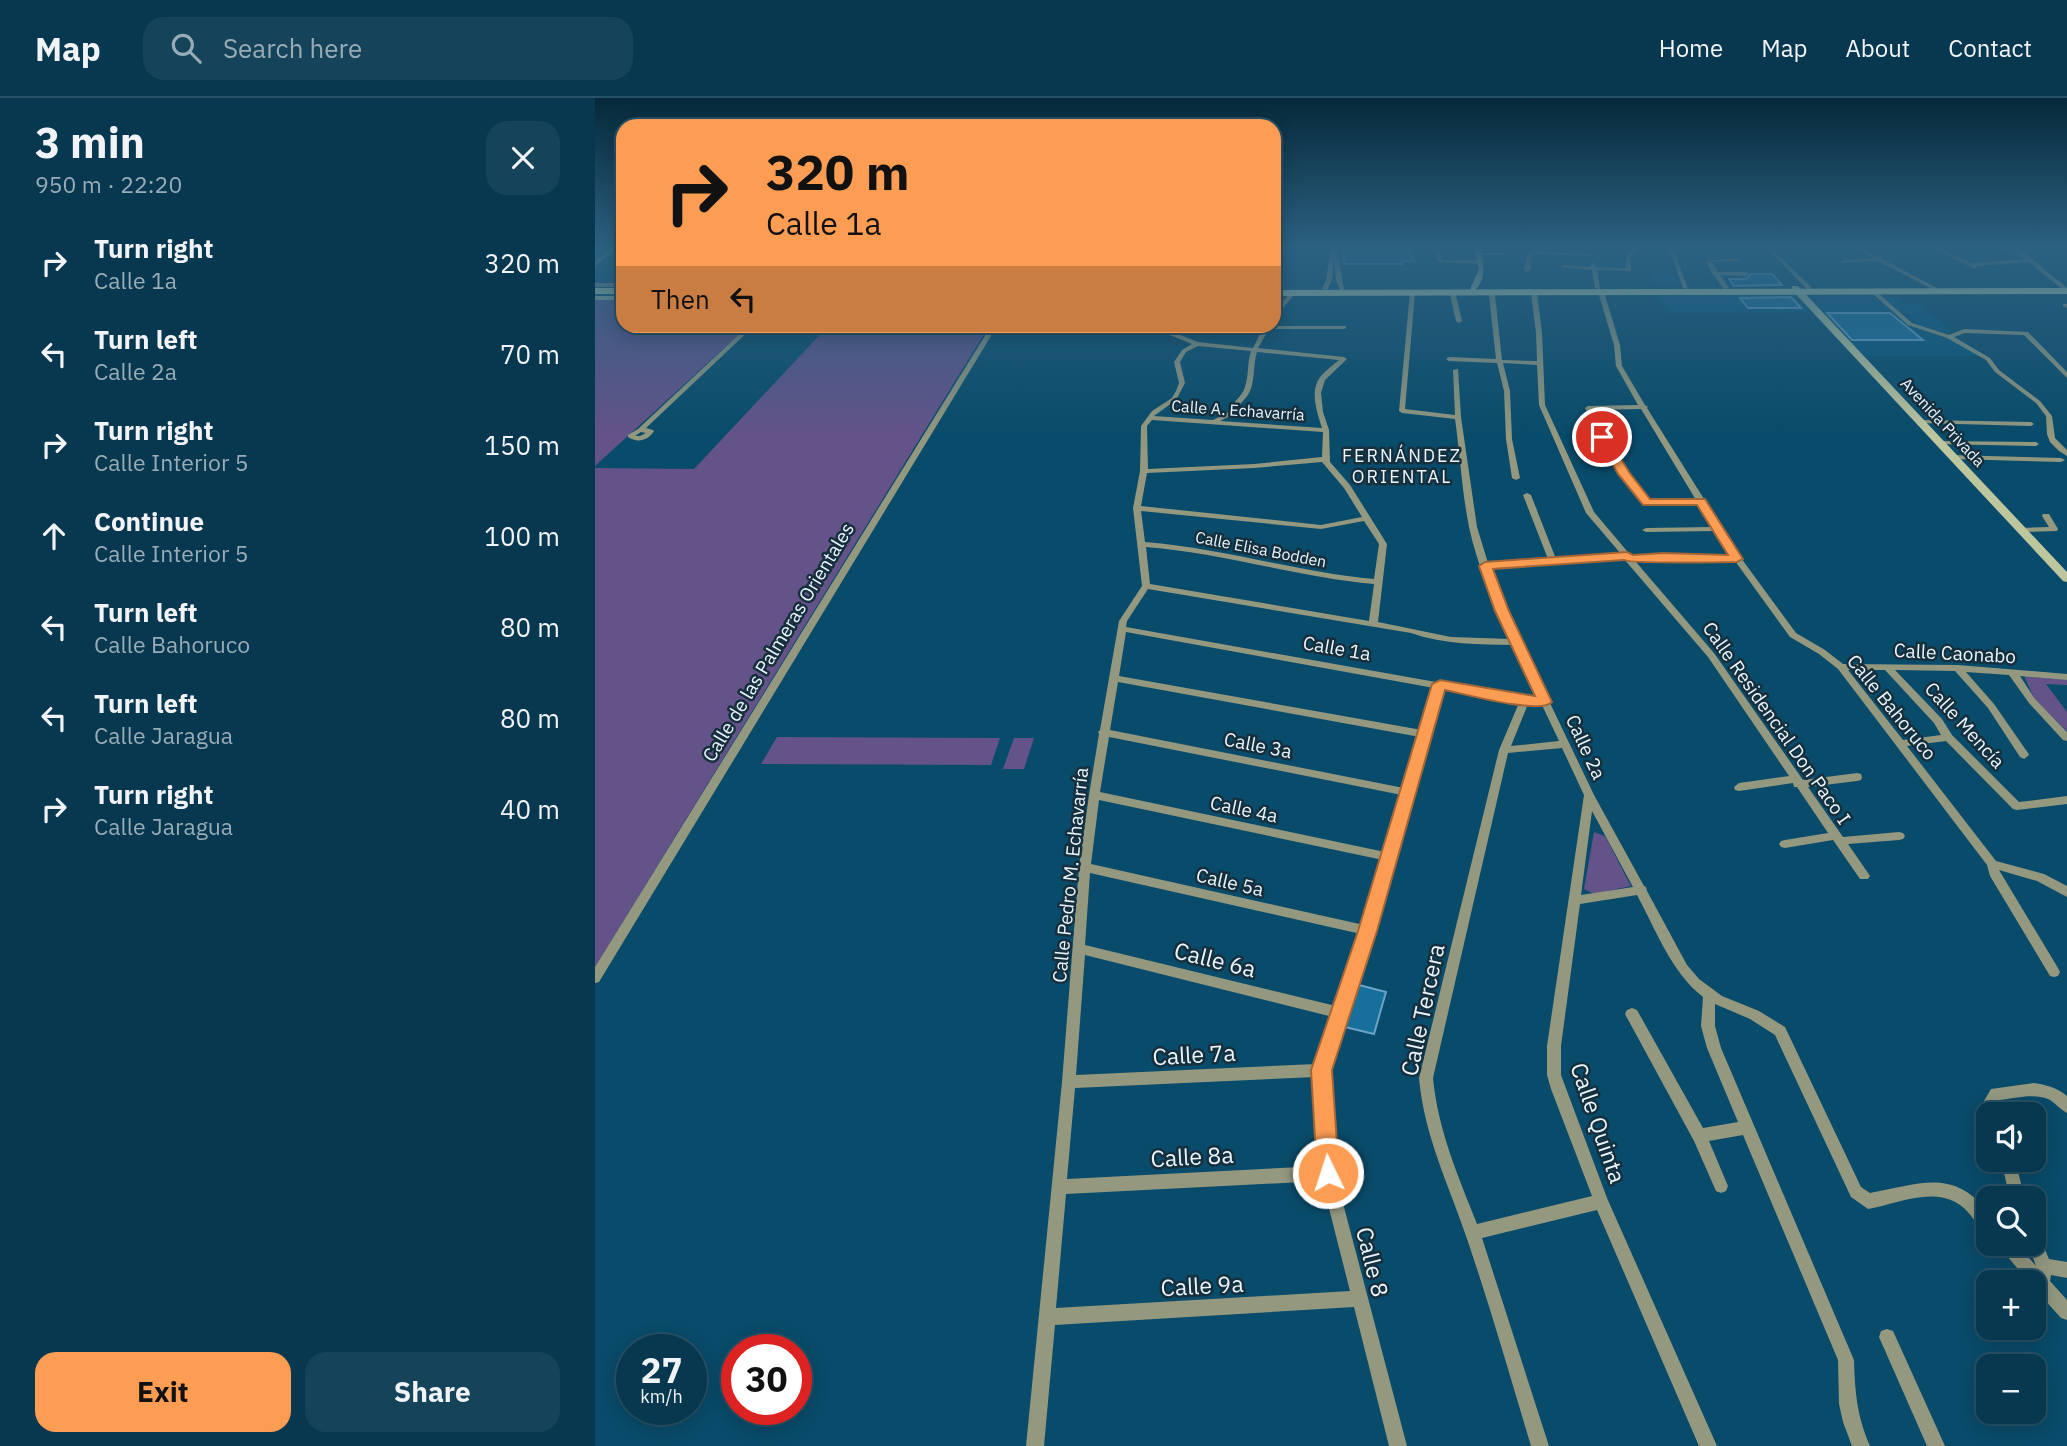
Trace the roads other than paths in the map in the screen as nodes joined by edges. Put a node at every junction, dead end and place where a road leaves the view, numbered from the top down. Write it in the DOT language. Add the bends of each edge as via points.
graph roads {
  1 [pos="1411,311"];
  2 [pos="1457,311"];
  3 [pos="1494,311"];
  4 [pos="1536,311"];
  5 [pos="1606,311"];
  6 [pos="1816,311"];
  7 [pos="1895,311"];
  8 [pos="1459,321"];
  9 [pos="1281,326"];
  10 [pos="1344,327"];
  11 [pos="744,333"];
  12 [pos="990,333"];
  13 [pos="1166,333"];
  14 [pos="1263,333"];
  15 [pos="1949,337"];
  16 [pos="1197,344"];
  17 [pos="1255,349"];
  18 [pos="1449,359"];
  19 [pos="1500,362"];
  20 [pos="1540,363"];
  21 [pos="1457,370"];
  22 [pos="2067,376"];
  23 [pos="1645,407"];
  24 [pos="1233,413"];
  25 [pos="1458,417"];
  26 [pos="1149,418"];
  27 [pos="1922,422"];
  28 [pos="1205,423"];
  29 [pos="1273,425"];
  30 [pos="2031,425"];
  31 [pos="640,430"];
  32 [pos="1326,430"];
  33 [pos="1940,443"];
  34 [pos="2036,444"];
  35 [pos="2057,447"];
  36 [pos="2067,447"];
  37 [pos="1953,457"];
  38 [pos="2064,457"];
  39 [pos="1325,459"];
  40 [pos="1145,471"];
  41 [pos="1517,478"];
  42 [pos="1527,495"];
  43 [pos="1700,502"];
  44 [pos="1137,508"];
  45 [pos="2046,516"];
  46 [pos="1366,518"];
  47 [pos="1719,529"];
  48 [pos="1646,530"];
  49 [pos="2021,530"];
  50 [pos="1140,544"];
  51 [pos="1628,558"];
  52 [pos="1737,559"];
  53 [pos="1553,561"];
  54 [pos="1485,566"];
  55 [pos="2067,579"];
  56 [pos="1377,582"];
  57 [pos="1146,586"];
  58 [pos="1373,624"];
  59 [pos="1123,628"];
  60 [pos="1517,642"];
  61 [pos="1841,667"];
  62 [pos="1887,667"];
  63 [pos="1958,668"];
  64 [pos="2013,672"];
  65 [pos="2067,677"];
  66 [pos="1113,678"];
  67 [pos="1440,684"];
  68 [pos="1525,701"];
  69 [pos="1545,702"];
  70 [pos="1103,732"];
  71 [pos="1424,734"];
  72 [pos="1948,737"];
  73 [pos="2067,738"];
  74 [pos="1566,744"];
  75 [pos="1901,744"];
  76 [pos="1504,750"];
  77 [pos="2024,755"];
  78 [pos="1857,777"];
  79 [pos="1797,782"];
  80 [pos="1739,787"];
  81 [pos="1407,792"];
  82 [pos="1094,794"];
  83 [pos="1588,794"];
  84 [pos="2067,800"];
  85 [pos="1899,836"];
  86 [pos="1837,839"];
  87 [pos="1785,844"];
  88 [pos="1387,857"];
  89 [pos="1992,864"];
  90 [pos="1085,867"];
  91 [pos="1864,876"];
  92 [pos="1642,890"];
  93 [pos="2067,892"];
  94 [pos="1576,900"];
  95 [pos="1368,931"];
  96 [pos="1079,949"];
  97 [pos="2054,972"];
  98 [pos="595,978"];
  99 [pos="1709,997"];
  100 [pos="1341,1013"];
  101 [pos="1632,1014"];
  102 [pos="1321,1070"];
  103 [pos="1069,1082"];
  104 [pos="1991,1102"];
  105 [pos="2067,1106"];
  106 [pos="1748,1127"];
  107 [pos="1699,1136"];
  108 [pos="1328,1173"];
  109 [pos="1721,1186"];
  110 [pos="1058,1187"];
  111 [pos="1601,1201"];
  112 [pos="1976,1210"];
  113 [pos="1473,1233"];
  114 [pos="2017,1256"];
  115 [pos="2040,1256"];
  116 [pos="2044,1266"];
  117 [pos="2029,1270"];
  118 [pos="2044,1270"];
  119 [pos="2067,1270"];
  120 [pos="2046,1288"];
  121 [pos="1360,1299"];
  122 [pos="2067,1312"];
  123 [pos="1046,1317"];
  124 [pos="1887,1337"];
  125 [pos="1035,1446"];
  126 [pos="1398,1446"];
  127 [pos="1540,1446"];
  128 [pos="1708,1446"];
  129 [pos="1861,1446"];
  130 [pos="1936,1446"];
  1 -- 25 [label="street" via="1402,411"];
  2 -- 8 [label="street"];
  3 -- 19 [label="street"];
  4 -- 20 [label="street, Calle Residencial Don Paco I"];
  5 -- 23 [label="street, Calle Bahoruco" via="1619,366"];
  6 -- 27 [label="main road, Avenida Privada"];
  7 -- 15 [label="street" via="1910,324"];
  9 -- 10 [label="street"];
  11 -- 31 [label="street"];
  12 -- 98 [label="street, Calle de las Palmeras Orientales"];
  13 -- 16 [label="street"];
  14 -- 17 [label="street"];
  15 -- 22 [label="street" via="1964,331 2026,333"];
  15 -- 35 [label="street" via="1988,359 2001,375 2038,402 2049,416 2047,432"];
  16 -- 17 [label="street"];
  16 -- 26 [label="street" via="1177,362 1182,383 1174,399"];
  17 -- 24 [label="street" via="1251,383"];
  17 -- 32 [label="street" via="1341,357 1344,361 1322,379 1318,393"];
  18 -- 19 [label="street"];
  19 -- 20 [label="street"];
  19 -- 41 [label="street"];
  20 -- 51 [label="street, Calle Residencial Don Paco I" via="1542,405 1590,513"];
  21 -- 25 [label="street, Calle 2a"];
  23 -- 43 [label="street, Calle Bahoruco"];
  23 -- 43 [label="street" via="1588,408 1624,474 1647,502"];
  24 -- 28 [label="street"];
  24 -- 29 [label="street"];
  25 -- 54 [label="street, Calle 2a" via="1473,527"];
  26 -- 28 [label="street, Calle A. Echavarría"];
  26 -- 40 [label="street" via="1143,426"];
  27 -- 30 [label="street"];
  27 -- 33 [label="main road, Avenida Privada"];
  28 -- 29 [label="street, Calle A. Echavarría"];
  29 -- 32 [label="street, Calle A. Echavarría"];
  32 -- 39 [label="street"];
  33 -- 34 [label="street"];
  33 -- 37 [label="main road, Avenida Privada"];
  35 -- 36 [label="street"];
  35 -- 38 [label="street"];
  37 -- 38 [label="street"];
  37 -- 49 [label="main road, Avenida Privada"];
  39 -- 40 [label="street"];
  39 -- 46 [label="street"];
  40 -- 44 [label="street"];
  42 -- 53 [label="street"];
  43 -- 47 [label="street, Calle Bahoruco"];
  44 -- 46 [label="street" via="1321,527"];
  44 -- 50 [label="street"];
  45 -- 49 [label="street" via="2054,529"];
  46 -- 56 [label="street" via="1383,547"];
  47 -- 48 [label="street"];
  47 -- 52 [label="street, Calle Bahoruco"];
  49 -- 55 [label="main road, Avenida Privada"];
  50 -- 56 [label="street, Calle Elisa Bodden"];
  50 -- 57 [label="street"];
  51 -- 52 [label="street"];
  51 -- 53 [label="street"];
  51 -- 79 [label="street, Calle Residencial Don Paco I" via="1711,655"];
  52 -- 61 [label="street, Calle Bahoruco" via="1793,635"];
  53 -- 54 [label="street"];
  54 -- 60 [label="street, Calle 2a"];
  56 -- 58 [label="street"];
  57 -- 58 [label="street"];
  57 -- 59 [label="street, Calle Pedro M. Echavarría" via="1126,613"];
  58 -- 60 [label="street" via="1431,637"];
  59 -- 66 [label="street, Calle Pedro M. Echavarría"];
  59 -- 67 [label="street, Calle 1a"];
  60 -- 69 [label="street, Calle 2a"];
  61 -- 62 [label="street, Calle Caonabo"];
  61 -- 75 [label="street, Calle Bahoruco"];
  62 -- 63 [label="street, Calle Caonabo"];
  62 -- 72 [label="street, Calle Mencía"];
  63 -- 64 [label="street, Calle Caonabo"];
  63 -- 77 [label="street"];
  64 -- 65 [label="street, Calle Caonabo"];
  64 -- 73 [label="street" via="2032,701"];
  66 -- 70 [label="street, Calle Pedro M. Echavarría"];
  66 -- 71 [label="street"];
  67 -- 68 [label="street, Calle 1a"];
  67 -- 71 [label="street, Calle 8"];
  68 -- 69 [label="street, Calle 1a"];
  68 -- 76 [label="street, Calle Tercera"];
  69 -- 74 [label="street, Calle 2a"];
  70 -- 81 [label="street, Calle 3a"];
  70 -- 82 [label="street, Calle Pedro M. Echavarría"];
  71 -- 81 [label="street, Calle 8"];
  72 -- 75 [label="street"];
  72 -- 84 [label="street, Calle Mencía" via="2017,806"];
  74 -- 76 [label="street"];
  74 -- 83 [label="street, Calle 2a"];
  75 -- 89 [label="street, Calle Bahoruco"];
  76 -- 113 [label="street, Calle Tercera" via="1426,1078 1429,1107"];
  78 -- 79 [label="street"];
  79 -- 80 [label="street"];
  79 -- 86 [label="street, Calle Residencial Don Paco I"];
  81 -- 88 [label="street, Calle 8"];
  82 -- 88 [label="street, Calle 4a"];
  82 -- 90 [label="street, Calle Pedro M. Echavarría"];
  83 -- 92 [label="street, Calle 2a"];
  83 -- 94 [label="street, Calle Quinta"];
  85 -- 86 [label="street"];
  86 -- 87 [label="street"];
  86 -- 91 [label="street, Calle Residencial Don Paco I"];
  88 -- 95 [label="street, Calle 8"];
  89 -- 93 [label="street" via="2040,877"];
  89 -- 97 [label="street, Calle Bahoruco"];
  90 -- 95 [label="street, Calle 5a"];
  90 -- 96 [label="street, Calle Pedro M. Echavarría"];
  92 -- 94 [label="street"];
  92 -- 99 [label="street, Calle 2a" via="1683,969"];
  94 -- 111 [label="street, Calle Quinta" via="1554,1046 1554,1074"];
  95 -- 100 [label="street, Calle 8"];
  96 -- 100 [label="street, Calle 6a"];
  96 -- 103 [label="street, Calle Pedro M. Echavarría"];
  99 -- 106 [label="street" via="1708,1026 1714,1048"];
  99 -- 112 [label="street" via="1767,1020 1780,1031 1856,1192 1868,1200 1940,1188 1966,1199"];
  100 -- 102 [label="street, Calle 8"];
  101 -- 107 [label="street"];
  102 -- 103 [label="street, Calle 7a"];
  102 -- 108 [label="street, Calle 8"];
  103 -- 110 [label="street, Calle Pedro M. Echavarría"];
  104 -- 105 [label="street" via="1996,1094 2041,1088 2060,1096"];
  106 -- 107 [label="street"];
  106 -- 129 [label="street" via="1837,1333 1846,1360 1849,1419"];
  107 -- 109 [label="street"];
  108 -- 110 [label="street, Calle 8a"];
  108 -- 121 [label="street, Calle 8"];
  110 -- 123 [label="street, Calle Pedro M. Echavarría"];
  111 -- 113 [label="street"];
  111 -- 128 [label="street, Calle Quinta"];
  113 -- 127 [label="street, Calle Tercera"];
  114 -- 117 [label="street"];
  115 -- 116 [label="street"];
  116 -- 118 [label="street"];
  116 -- 119 [label="street"];
  120 -- 122 [label="street"];
  121 -- 123 [label="street, Calle 9a"];
  121 -- 126 [label="street, Calle 8"];
  123 -- 125 [label="street, Calle Pedro M. Echavarría"];
  124 -- 130 [label="street"];
}
